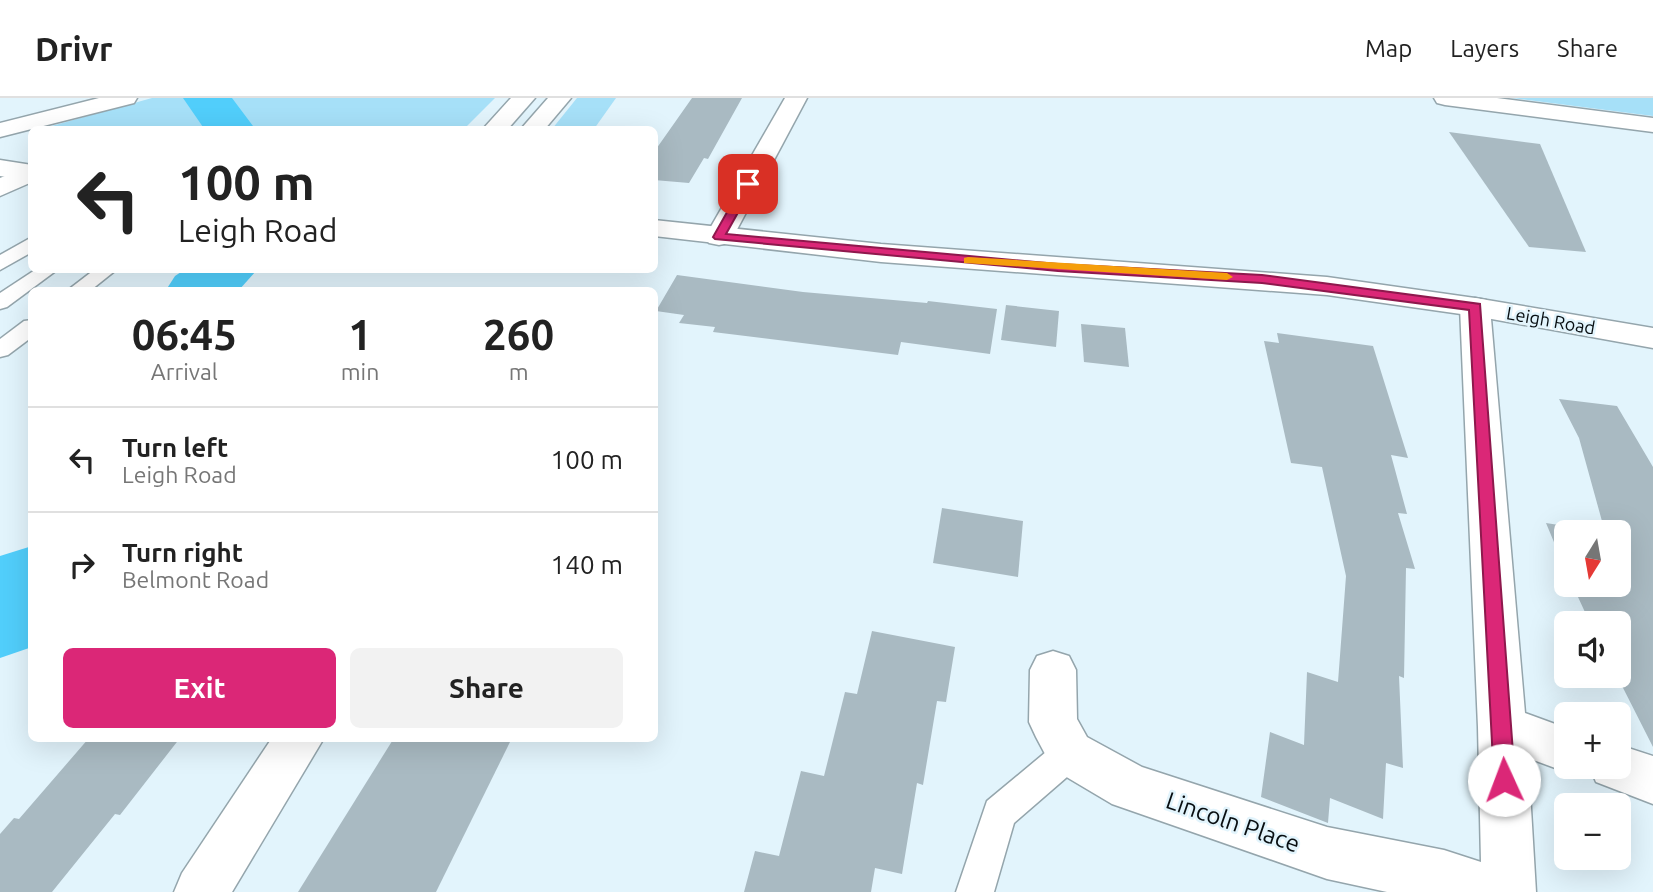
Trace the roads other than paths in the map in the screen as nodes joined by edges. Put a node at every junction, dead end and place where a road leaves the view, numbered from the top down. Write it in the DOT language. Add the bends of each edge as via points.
graph roads {
  1 [pos="126,98"];
  2 [pos="524,98"];
  3 [pos="560,98"];
  4 [pos="567,98"];
  5 [pos="796,98"];
  6 [pos="1445,98"];
  7 [pos="67,107"];
  8 [pos="0,119"];
  9 [pos="1653,125"];
  10 [pos="497,126"];
  11 [pos="535,126"];
  12 [pos="544,126"];
  13 [pos="0,130"];
  14 [pos="0,147"];
  15 [pos="28,165"];
  16 [pos="28,167"];
  17 [pos="0,168"];
  18 [pos="28,169"];
  19 [pos="0,188"];
  20 [pos="658,229"];
  21 [pos="719,237"];
  22 [pos="28,246"];
  23 [pos="0,264"];
  24 [pos="43,273"];
  25 [pos="102,273"];
  26 [pos="82,287"];
  27 [pos="0,303"];
  28 [pos="1475,307"];
  29 [pos="28,329"];
  30 [pos="1653,338"];
  31 [pos="0,350"];
  32 [pos="1053,670"];
  33 [pos="1502,727"];
  34 [pos="297,742"];
  35 [pos="1554,746"];
  36 [pos="1070,753"];
  37 [pos="1631,772"];
  38 [pos="1653,780"];
  39 [pos="201,892"];
  40 [pos="975,892"];
  41 [pos="1489,892"];
  42 [pos="1509,892"];
  1 -- 7 [label="main road"];
  2 -- 10 [label="main road"];
  3 -- 11 [label="main road"];
  4 -- 12 [label="main road"];
  5 -- 21 [label="main road"];
  6 -- 9 [label="main road"];
  7 -- 8 [label="main road"];
  7 -- 13 [label="main road"];
  14 -- 15 [label="main road"];
  16 -- 17 [label="main road"];
  18 -- 19 [label="main road"];
  20 -- 21 [label="main road, Leigh Road"];
  21 -- 28 [label="main road, Leigh Road" via="995,262 1262,279"];
  22 -- 23 [label="lane"];
  24 -- 27 [label="lane"];
  25 -- 26 [label="lane"];
  28 -- 30 [label="main road, Leigh Road"];
  28 -- 33 [label="main road"];
  29 -- 31 [label="lane"];
  32 -- 36 [label="main road" via="1053,722"];
  33 -- 35 [label="main road"];
  33 -- 42 [label="main road"];
  34 -- 39 [label="main road"];
  36 -- 40 [label="lane" via="999,813"];
  36 -- 41 [label="main road, Lincoln Place" via="1130,787 1327,853 1444,877"];
  37 -- 38 [label="main road"];
}
